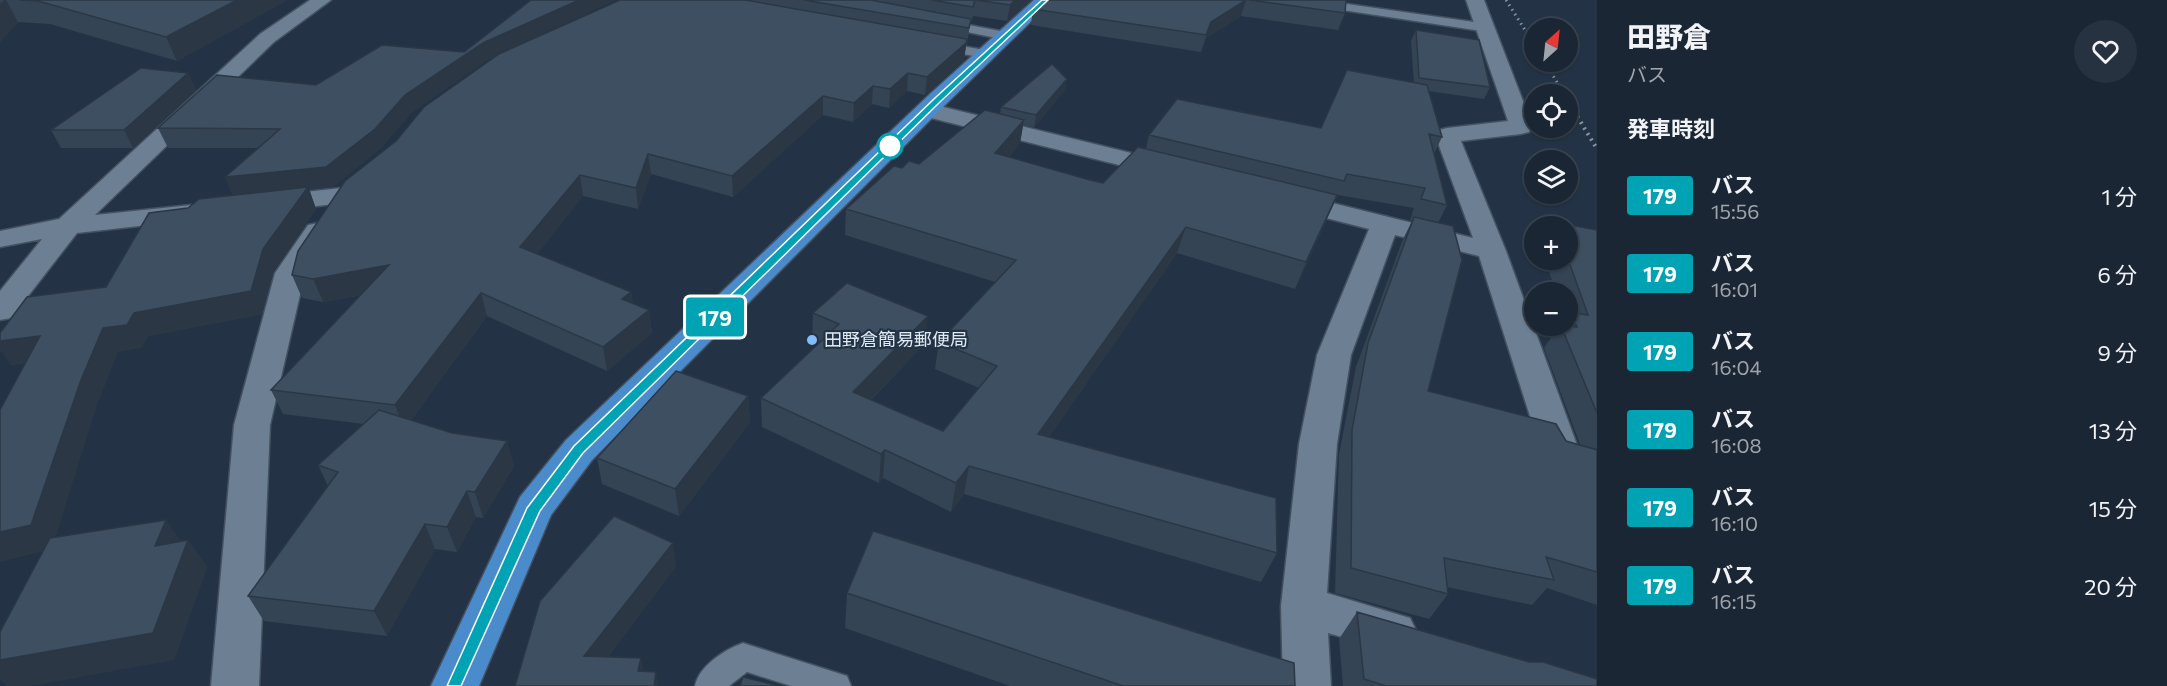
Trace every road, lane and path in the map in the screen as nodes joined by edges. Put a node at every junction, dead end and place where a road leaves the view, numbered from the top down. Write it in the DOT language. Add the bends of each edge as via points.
graph roads {
  1 [pos="322,0"];
  2 [pos="1044,0"];
  3 [pos="1296,0"];
  4 [pos="1475,0"];
  5 [pos="933,22"];
  6 [pos="1488,28"];
  7 [pos="922,43"];
  8 [pos="995,45"];
  9 [pos="927,110"];
  10 [pos="1191,176"];
  11 [pos="1260,193"];
  12 [pos="1385,224"];
  13 [pos="68,226"];
  14 [pos="0,239"];
  15 [pos="1492,251"];
  16 [pos="0,311"];
  17 [pos="1597,465"];
  18 [pos="1304,606"];
  19 [pos="1430,643"];
  20 [pos="235,686"];
  21 [pos="455,686"];
  22 [pos="710,686"];
  23 [pos="836,686"];
  24 [pos="1307,686"];
  1 -- 13 [label="street" via="233,66"];
  2 -- 8 [label="highway"];
  3 -- 6 [label="lane"];
  4 -- 6 [label="street"];
  5 -- 8 [label="lane"];
  6 -- 15 [label="street" via="1521,127 1447,135"];
  7 -- 8 [label="lane"];
  8 -- 9 [label="highway"];
  9 -- 10 [label="street"];
  9 -- 21 [label="highway" via="579,450 534,508"];
  11 -- 12 [label="street"];
  12 -- 15 [label="street"];
  12 -- 18 [label="street" via="1334,355 1318,444"];
  13 -- 14 [label="street"];
  13 -- 16 [label="street"];
  13 -- 20 [label="street" via="350,190 290,273 252,425"];
  15 -- 17 [label="street" via="1561,454"];
  18 -- 19 [label="street"];
  18 -- 24 [label="street"];
  22 -- 23 [label="lane" via="711,681 743,657"];
}
